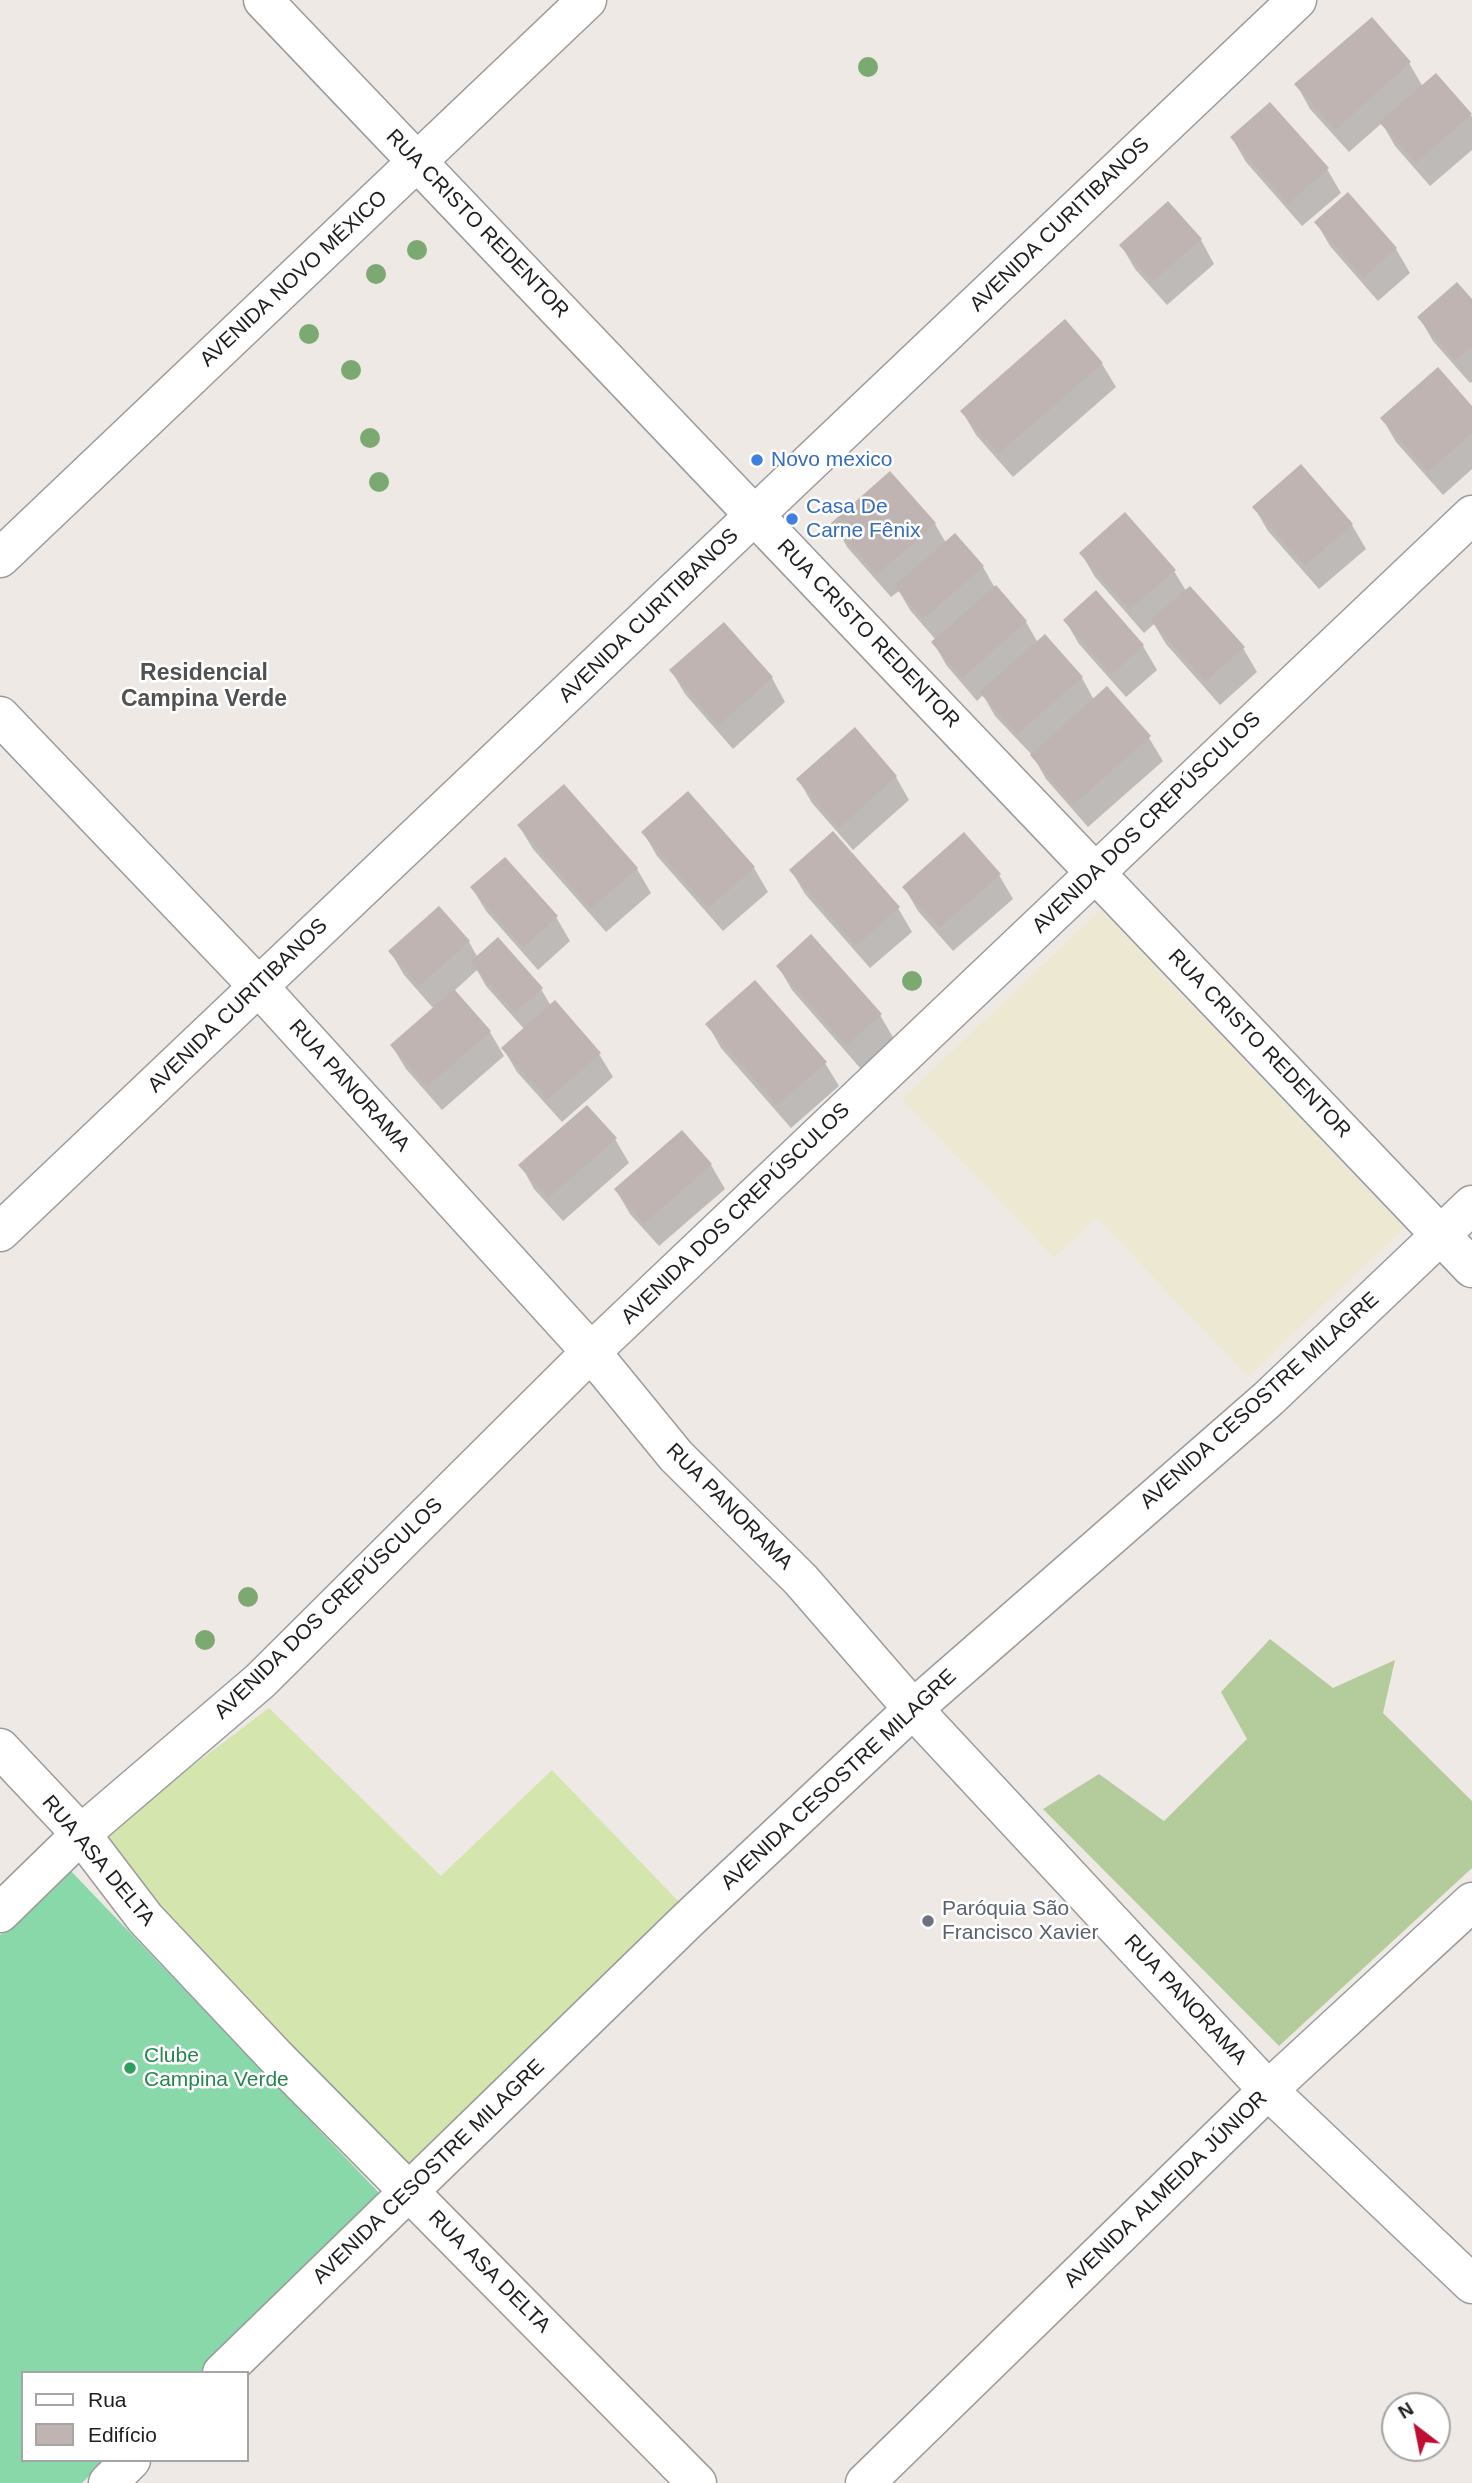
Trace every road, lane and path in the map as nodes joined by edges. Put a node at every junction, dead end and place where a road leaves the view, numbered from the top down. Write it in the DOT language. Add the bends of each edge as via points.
graph roads {
  1 [pos="263,0"];
  2 [pos="587,0"];
  3 [pos="1297,0"];
  4 [pos="418,162"];
  5 [pos="755,515"];
  6 [pos="1472,515"];
  7 [pos="0,558"];
  8 [pos="0,716"];
  9 [pos="1095,872"];
  10 [pos="259,986"];
  11 [pos="1472,1205"];
  12 [pos="0,1232"];
  13 [pos="1441,1235"];
  14 [pos="1472,1268"];
  15 [pos="591,1352"];
  16 [pos="913,1709"];
  17 [pos="0,1748"];
  18 [pos="81,1834"];
  19 [pos="1472,1902"];
  20 [pos="0,1913"];
  21 [pos="1268,2090"];
  22 [pos="410,2192"];
  23 [pos="1472,2284"];
  24 [pos="224,2371"];
  25 [pos="129,2462"];
  26 [pos="108,2483"];
  27 [pos="697,2483"];
  28 [pos="865,2483"];
  1 -- 4 [label="street, RUA CRISTO REDENTOR"];
  2 -- 4 [label="street, AVENIDA NOVO MÉXICO"];
  3 -- 5 [label="street, AVENIDA CURITIBANOS"];
  4 -- 5 [label="street, RUA CRISTO REDENTOR"];
  4 -- 7 [label="street, AVENIDA NOVO MÉXICO"];
  5 -- 9 [label="street, RUA CRISTO REDENTOR"];
  5 -- 10 [label="street, AVENIDA CURITIBANOS"];
  6 -- 9 [label="street, AVENIDA DOS CREPÚSCULOS"];
  8 -- 10 [label="street, RUA PANORAMA"];
  9 -- 13 [label="street, RUA CRISTO REDENTOR"];
  9 -- 15 [label="street, AVENIDA DOS CREPÚSCULOS"];
  10 -- 12 [label="street, AVENIDA CURITIBANOS"];
  10 -- 15 [label="street, RUA PANORAMA"];
  11 -- 13 [label="street, AVENIDA CESOSTRE MILAGRE"];
  13 -- 14 [label="street, RUA CRISTO REDENTOR"];
  13 -- 16 [label="street, AVENIDA CESOSTRE MILAGRE" via="1268,1399"];
  15 -- 16 [label="street, RUA PANORAMA" via="676,1456 801,1580"];
  15 -- 18 [label="street, AVENIDA DOS CREPÚSCULOS" via="260,1681"];
  16 -- 21 [label="street, RUA PANORAMA"];
  16 -- 22 [label="street, AVENIDA CESOSTRE MILAGRE" via="689,1919"];
  17 -- 18 [label="street, RUA ASA DELTA"];
  18 -- 20 [label="street, AVENIDA DOS CREPÚSCULOS"];
  18 -- 22 [label="street, RUA ASA DELTA" via="187,1964"];
  19 -- 21 [label="street, AVENIDA ALMEIDA JÚNIOR"];
  21 -- 23 [label="street, RUA PANORAMA"];
  21 -- 28 [label="street, AVENIDA ALMEIDA JÚNIOR"];
  22 -- 24 [label="street, AVENIDA CESOSTRE MILAGRE"];
  22 -- 27 [label="street, RUA ASA DELTA"];
  25 -- 26 [label="street"];
}
